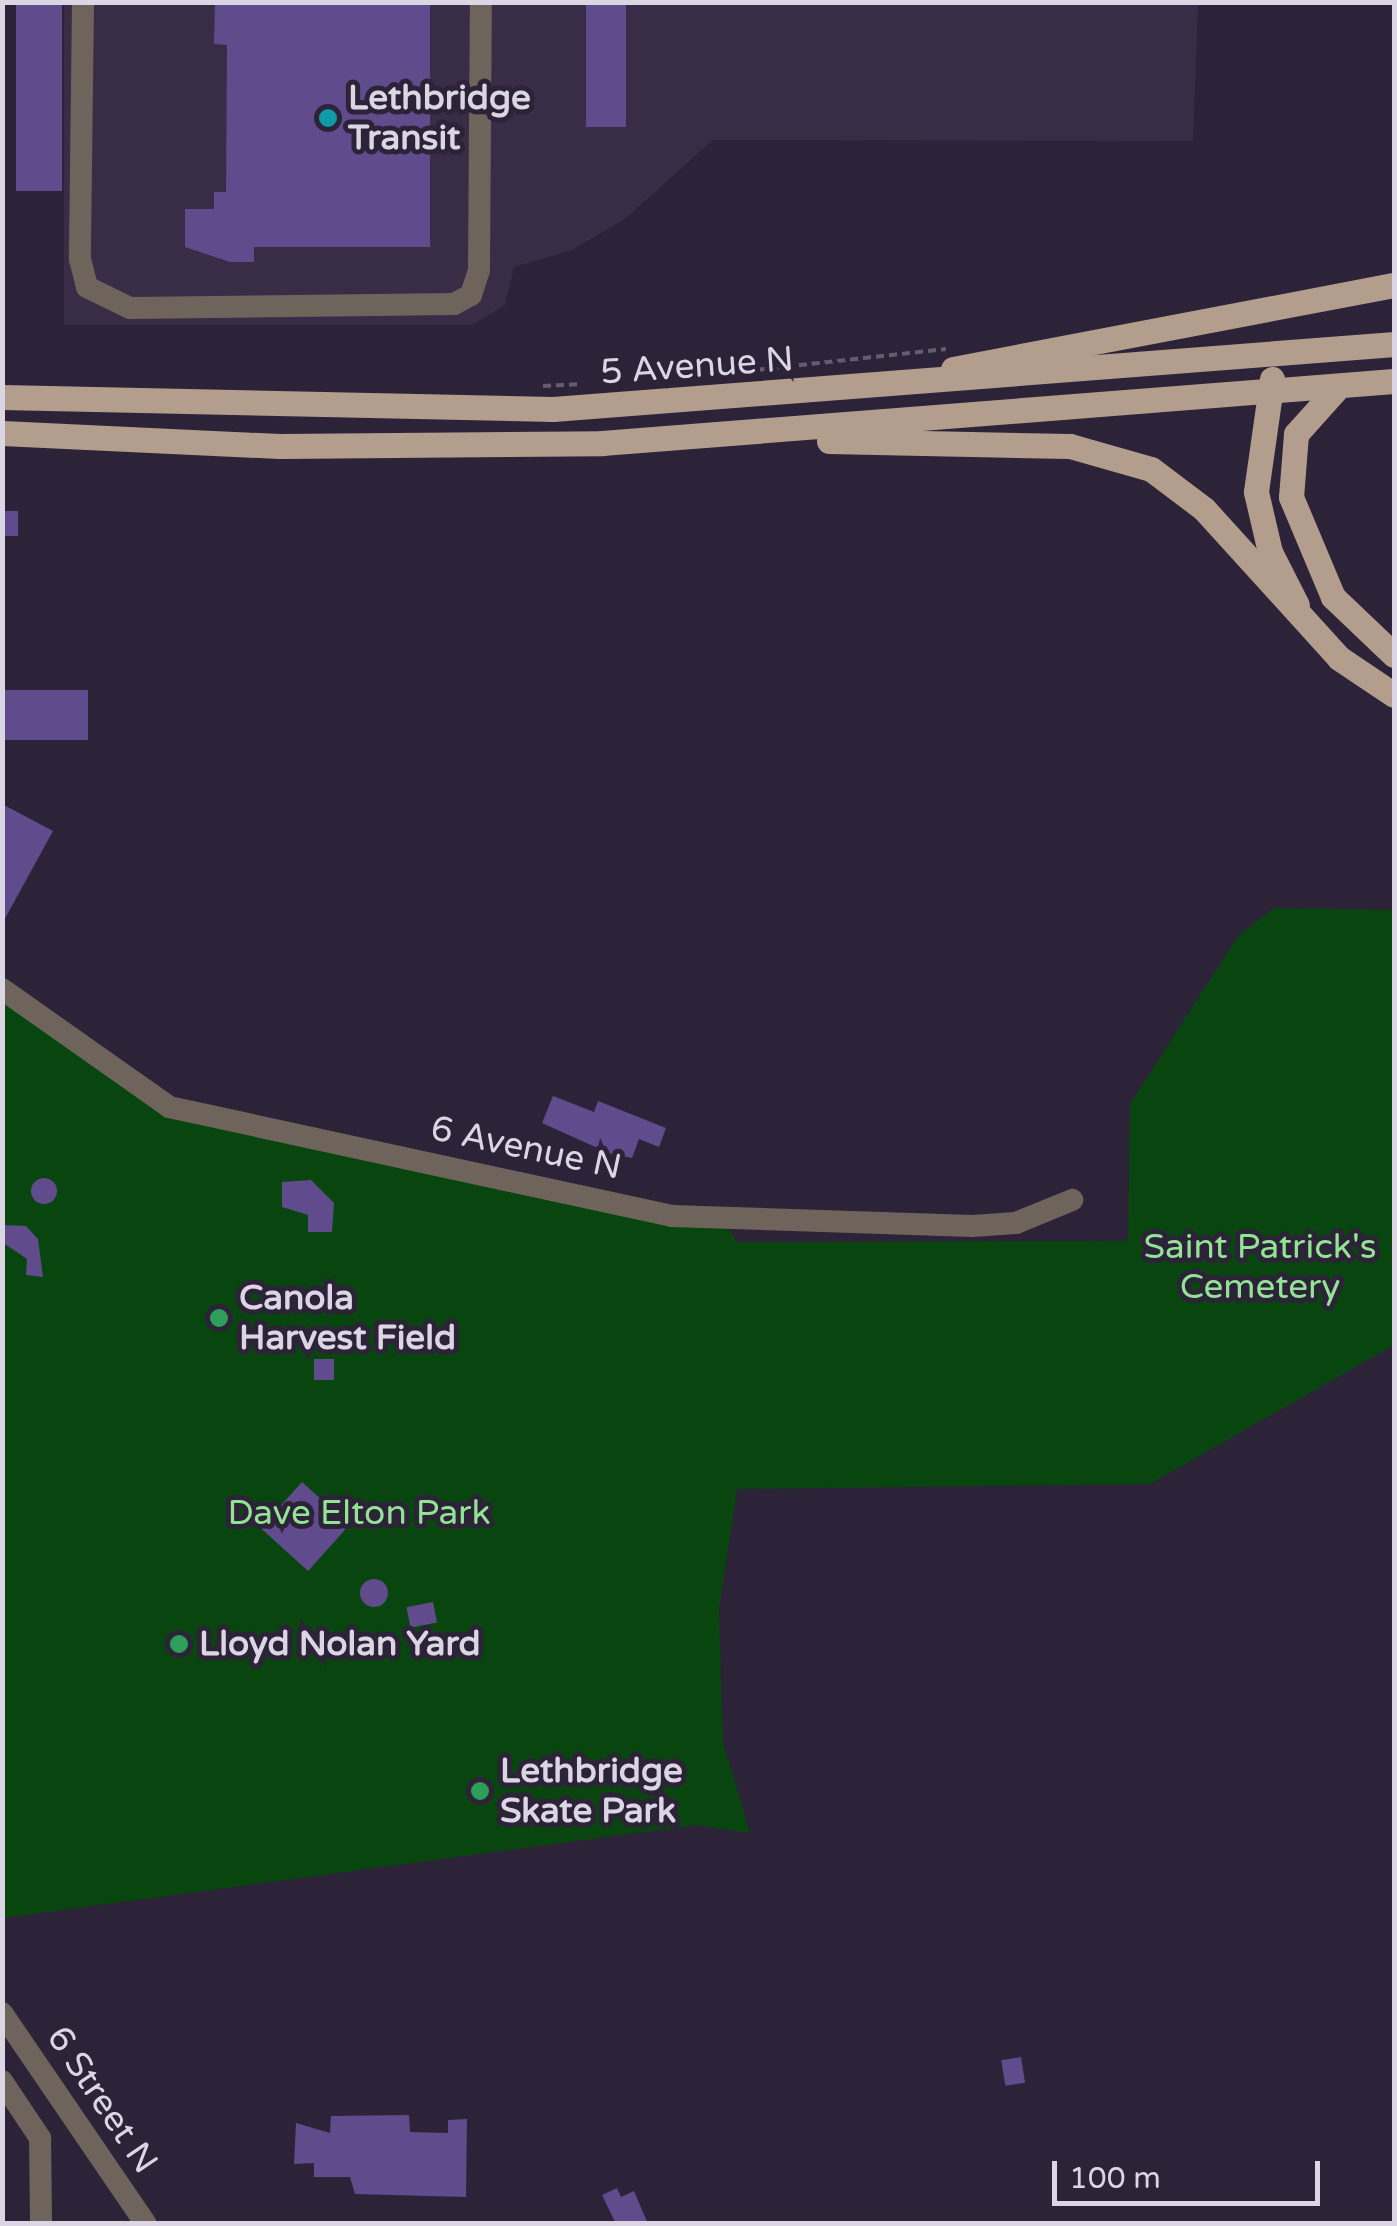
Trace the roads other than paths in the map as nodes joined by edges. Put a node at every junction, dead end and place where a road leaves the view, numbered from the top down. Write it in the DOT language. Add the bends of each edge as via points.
graph roads {
  1 [pos="83,2"];
  2 [pos="482,2"];
  3 [pos="1394,285"];
  4 [pos="1394,344"];
  5 [pos="1280,354"];
  6 [pos="1394,381"];
  7 [pos="1339,386"];
  8 [pos="867,389"];
  9 [pos="1268,392"];
  10 [pos="2,397"];
  11 [pos="2,433"];
  12 [pos="764,433"];
  13 [pos="1306,622"];
  14 [pos="1394,655"];
  15 [pos="1394,695"];
  16 [pos="2,989"];
  17 [pos="1072,1200"];
  18 [pos="2,2013"];
  19 [pos="2,2081"];
  20 [pos="41,2224"];
  21 [pos="146,2224"];
  1 -- 2 [label="street" via="80,258 87,287 130,308 454,304 470,296 479,270"];
  3 -- 8 [label="main road"];
  4 -- 5 [label="main road, 5 Avenue N"];
  5 -- 8 [label="main road, 5 Avenue N"];
  5 -- 9 [label="main road"];
  6 -- 7 [label="main road, 5 Avenue N"];
  7 -- 9 [label="main road, 5 Avenue N"];
  7 -- 14 [label="main road" via="1296,434 1292,497 1333,597"];
  8 -- 10 [label="main road, 5 Avenue N" via="553,410"];
  9 -- 12 [label="main road, 5 Avenue N"];
  9 -- 13 [label="main road" via="1256,467 1260,517"];
  11 -- 12 [label="main road, 5 Avenue N" via="445,446"];
  12 -- 13 [label="main road" via="1118,456 1204,509"];
  13 -- 15 [label="main road" via="1339,658"];
  16 -- 17 [label="street, 6 Avenue N" via="169,1107 672,1216 984,1226"];
  18 -- 21 [label="street, 6 Street N"];
  19 -- 20 [label="street" via="40,2138"];
}
